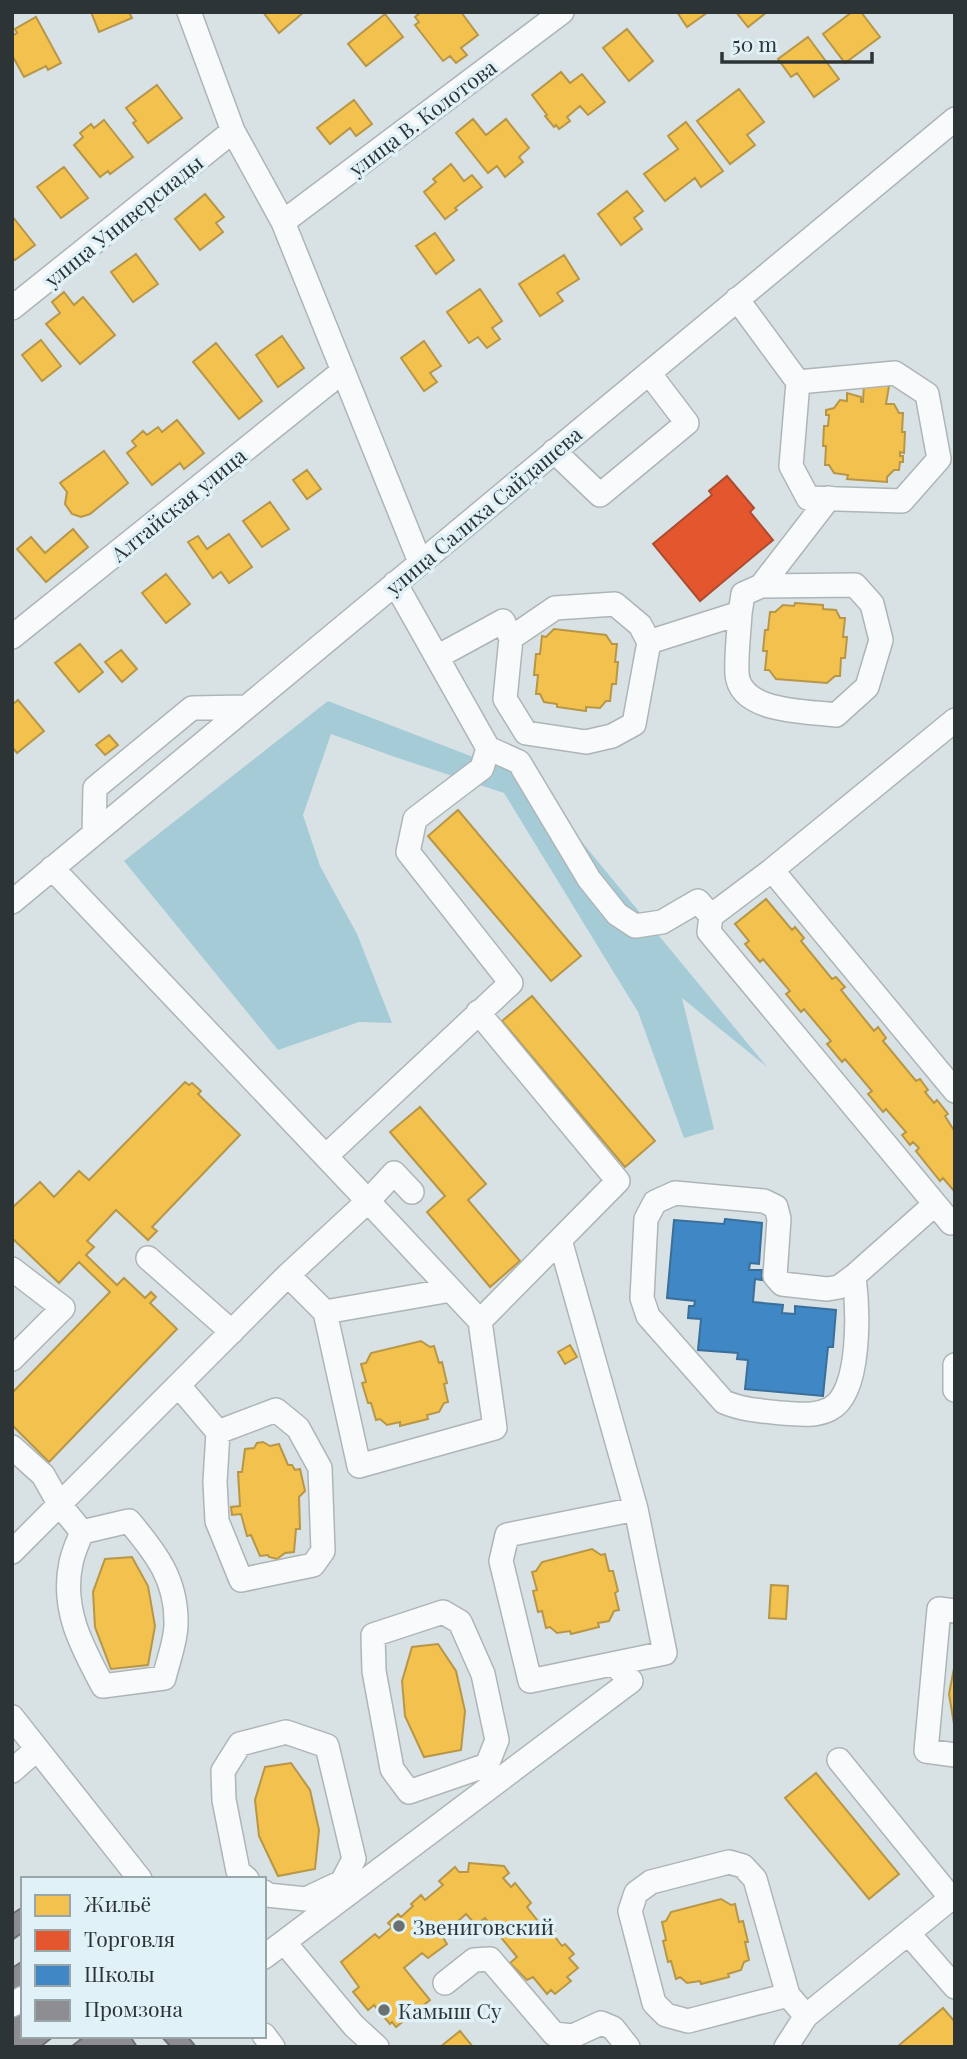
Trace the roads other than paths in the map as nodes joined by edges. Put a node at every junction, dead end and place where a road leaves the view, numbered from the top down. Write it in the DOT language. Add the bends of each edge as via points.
graph roads {
  1 [pos="562,12"];
  2 [pos="191,13"];
  3 [pos="955,119"];
  4 [pos="233,131"];
  5 [pos="283,222"];
  6 [pos="737,299"];
  7 [pos="12,308"];
  8 [pos="343,371"];
  9 [pos="649,373"];
  10 [pos="798,382"];
  11 [pos="554,451"];
  12 [pos="829,498"];
  13 [pos="420,562"];
  14 [pos="396,583"];
  15 [pos="761,586"];
  16 [pos="740,613"];
  17 [pos="12,637"];
  18 [pos="511,638"];
  19 [pos="649,642"];
  20 [pos="437,657"];
  21 [pos="245,707"];
  22 [pos="955,720"];
  23 [pos="488,748"];
  24 [pos="94,833"];
  25 [pos="52,868"];
  26 [pos="772,870"];
  27 [pos="12,902"];
  28 [pos="711,916"];
  29 [pos="478,1012"];
  30 [pos="955,1091"];
  31 [pos="326,1156"];
  32 [pos="412,1192"];
  33 [pos="368,1201"];
  34 [pos="935,1203"];
  35 [pos="955,1219"];
  36 [pos="560,1240"];
  37 [pos="148,1258"];
  38 [pos="12,1269"];
  39 [pos="288,1275"];
  40 [pos="854,1276"];
  41 [pos="451,1290"];
  42 [pos="325,1312"];
  43 [pos="480,1321"];
  44 [pos="232,1332"];
  45 [pos="12,1359"];
  46 [pos="955,1365"];
  47 [pos="179,1386"];
  48 [pos="955,1390"];
  49 [pos="218,1432"];
  50 [pos="12,1447"];
  51 [pos="60,1505"];
  52 [pos="636,1509"];
  53 [pos="82,1532"];
  54 [pos="12,1552"];
  55 [pos="955,1611"];
  56 [pos="614,1664"];
  57 [pos="12,1717"];
  58 [pos="37,1748"];
  59 [pos="955,1755"];
  60 [pos="839,1760"];
  61 [pos="12,1771"];
  62 [pos="492,1774"];
  63 [pos="138,1877"];
  64 [pos="245,1877"];
  65 [pos="344,1889"];
  66 [pos="266,1894"];
  67 [pos="953,1896"];
  68 [pos="908,1933"];
  69 [pos="284,1942"];
  70 [pos="266,1956"];
  71 [pos="445,1983"];
  72 [pos="955,1987"];
  73 [pos="788,1995"];
  74 [pos="806,2016"];
  75 [pos="377,2047"];
  76 [pos="628,2047"];
  77 [pos="786,2047"];
  1 -- 5 [label="street, улица В. Колотова"];
  2 -- 4 [label="street"];
  3 -- 6 [label="street, улица Салиха Сайдашева"];
  4 -- 5 [label="street"];
  4 -- 7 [label="street, улица Универсиады"];
  5 -- 8 [label="street"];
  6 -- 9 [label="street, улица Салиха Сайдашева"];
  6 -- 10 [label="street"];
  8 -- 13 [label="street"];
  8 -- 17 [label="street, Алтайская улица"];
  9 -- 11 [label="street, улица Салиха Сайдашева"];
  9 -- 11 [label="street" via="687,423 600,495"];
  10 -- 12 [label="street" via="791,467 808,498"];
  10 -- 12 [label="street" via="895,373 927,394 939,459 902,501"];
  11 -- 13 [label="street, улица Салиха Сайдашева"];
  12 -- 15 [label="street"];
  13 -- 14 [label="street, улица Салиха Сайдашева"];
  14 -- 20 [label="street"];
  14 -- 21 [label="street, улица Салиха Сайдашева"];
  15 -- 16 [label="street" via="743,594"];
  15 -- 16 [label="street" via="855,585 872,604 881,640 867,687 836,715 764,705 746,694 737,676"];
  16 -- 19 [label="street"];
  18 -- 19 [label="street" via="555,608 615,604 640,625"];
  18 -- 19 [label="street" via="505,699 526,733 586,742 612,736 634,724"];
  18 -- 20 [label="street" via="503,621"];
  20 -- 23 [label="street"];
  21 -- 24 [label="street, улица Салиха Сайдашева"];
  21 -- 24 [label="street" via="192,708 96,788"];
  22 -- 26 [label="street"];
  23 -- 28 [label="street" via="519,762 589,879 617,914 635,926 662,922 698,901"];
  23 -- 29 [label="street" via="482,768 415,819 408,852 511,982"];
  24 -- 25 [label="street, улица Салиха Сайдашева"];
  25 -- 27 [label="street, улица Салиха Сайдашева"];
  25 -- 31 [label="street"];
  26 -- 28 [label="street"];
  26 -- 30 [label="street"];
  28 -- 34 [label="street" via="709,932"];
  29 -- 31 [label="street"];
  29 -- 36 [label="street" via="618,1181"];
  31 -- 33 [label="street"];
  32 -- 33 [label="street" via="394,1173"];
  33 -- 39 [label="street"];
  33 -- 41 [label="street"];
  34 -- 35 [label="street" via="951,1223"];
  34 -- 40 [label="street"];
  36 -- 43 [label="street"];
  36 -- 52 [label="street"];
  37 -- 44 [label="street"];
  38 -- 45 [label="street" via="63,1308"];
  39 -- 42 [label="street"];
  39 -- 44 [label="street"];
  40 -- 40 [label="street" via="827,1289 782,1284 775,1276 779,1219 776,1207 764,1201 675,1193 655,1202 646,1219 642,1298 648,1315 724,1402 740,1409 811,1415 832,1408 843,1398 851,1380 858,1304"];
  41 -- 42 [label="street"];
  41 -- 43 [label="street"];
  42 -- 43 [label="street" via="359,1466 495,1428"];
  44 -- 47 [label="street"];
  46 -- 48 [label="street"];
  47 -- 49 [label="street"];
  47 -- 51 [label="street"];
  49 -- 49 [label="street" via="276,1410 298,1428 320,1468 323,1551 313,1565 241,1580 217,1521"];
  50 -- 51 [label="street" via="43,1475"];
  51 -- 53 [label="street"];
  51 -- 54 [label="street"];
  52 -- 56 [label="street" via="665,1653"];
  52 -- 56 [label="street" via="507,1535 501,1561 530,1681"];
  53 -- 53 [label="street" via="129,1521 151,1548 173,1588 176,1626 164,1678 103,1686 78,1639 68,1602 71,1563"];
  55 -- 59 [label="street" via="939,1609 926,1751"];
  56 -- 62 [label="street" via="631,1681"];
  57 -- 58 [label="street"];
  58 -- 61 [label="street"];
  58 -- 63 [label="street"];
  60 -- 67 [label="street"];
  62 -- 62 [label="street" via="496,1740 483,1674 460,1622 443,1612 373,1635 374,1671 392,1769 409,1792"];
  62 -- 65 [label="street"];
  64 -- 65 [label="street" via="238,1871 223,1771 240,1744 286,1732 327,1746 354,1859"];
  65 -- 66 [label="street" via="306,1899"];
  65 -- 69 [label="street"];
  67 -- 68 [label="street"];
  68 -- 72 [label="street"];
  68 -- 74 [label="street"];
  69 -- 70 [label="street"];
  69 -- 75 [label="street"];
  71 -- 76 [label="street" via="474,1959 490,1959 555,2034 573,2036 601,2023 613,2028"];
  73 -- 73 [label="street" via="755,1878 743,1866 729,1862 651,1882 636,1893 630,1910 654,2003 666,2015 688,2021"];
  73 -- 74 [label="street"];
  74 -- 77 [label="street"];
}
